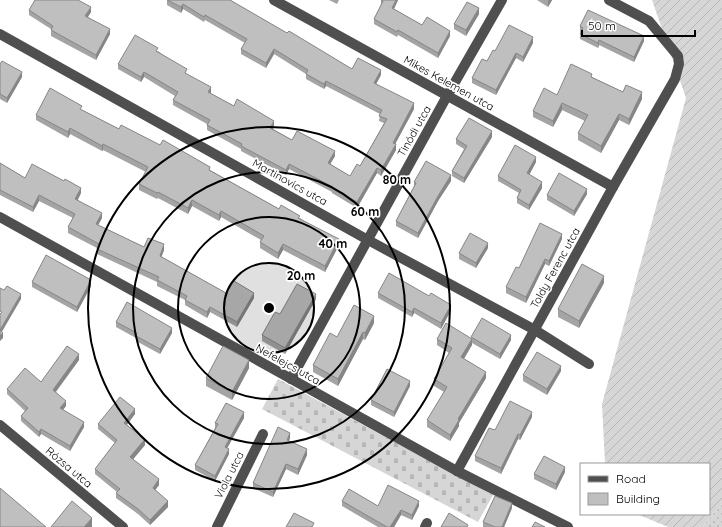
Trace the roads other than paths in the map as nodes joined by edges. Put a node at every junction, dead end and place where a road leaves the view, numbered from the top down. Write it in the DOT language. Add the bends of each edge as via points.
graph roads {
  1 [pos="274,0"];
  2 [pos="502,0"];
  3 [pos="610,0"];
  4 [pos="0,34"];
  5 [pos="447,96"];
  6 [pos="613,187"];
  7 [pos="0,218"];
  8 [pos="368,240"];
  9 [pos="535,330"];
  10 [pos="589,364"];
  11 [pos="291,379"];
  12 [pos="0,425"];
  13 [pos="263,434"];
  14 [pos="457,471"];
  15 [pos="123,527"];
  16 [pos="217,527"];
  17 [pos="568,527"];
  1 -- 5 [label="street, Mikes Kelemen utca"];
  2 -- 5 [label="street, Tinódi utca"];
  3 -- 6 [label="street, Toldy Ferenc utca" via="649,21 678,56 679,64 675,79"];
  4 -- 8 [label="street, Martinovics utca"];
  5 -- 6 [label="street, Mikes Kelemen utca"];
  5 -- 8 [label="street, Tinódi utca"];
  6 -- 9 [label="street, Toldy Ferenc utca"];
  7 -- 11 [label="street, Nefelejcs utca"];
  8 -- 9 [label="street, Martinovics utca"];
  8 -- 11 [label="street, Tinódi utca"];
  9 -- 10 [label="street, Martinovics utca"];
  9 -- 14 [label="street, Toldy Ferenc utca"];
  11 -- 14 [label="street, Nefelejcs utca"];
  12 -- 15 [label="street, Rózsa utca"];
  13 -- 16 [label="street, Viola utca"];
  14 -- 17 [label="street, Nefelejcs utca"];
}
